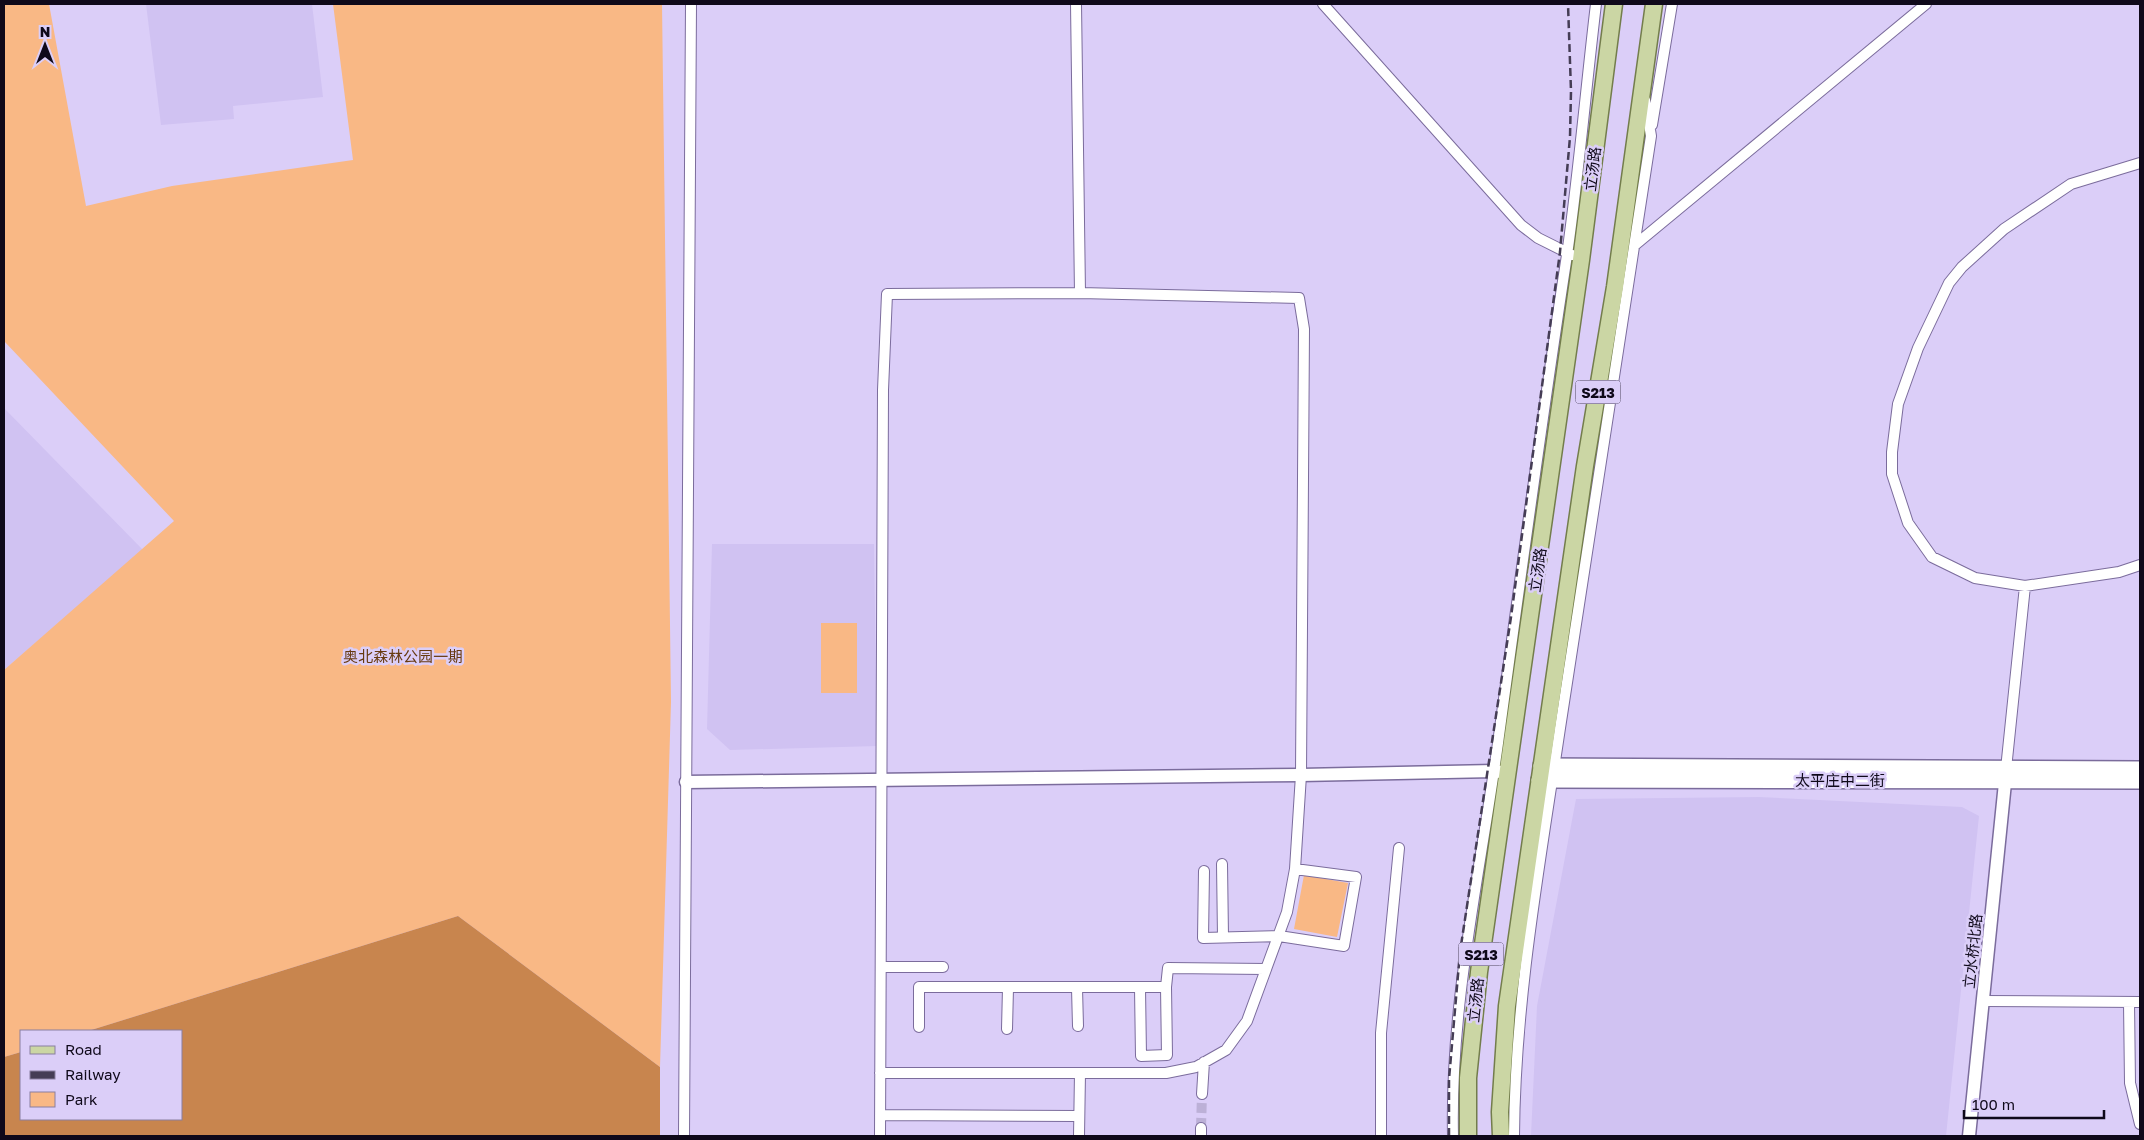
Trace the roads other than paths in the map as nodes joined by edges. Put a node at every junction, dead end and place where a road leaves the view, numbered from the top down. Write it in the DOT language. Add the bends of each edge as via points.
graph roads {
  1 [pos="691,4"];
  2 [pos="1076,4"];
  3 [pos="1323,4"];
  4 [pos="1596,4"];
  5 [pos="1614,4"];
  6 [pos="1654,4"];
  7 [pos="1672,4"];
  8 [pos="1926,4"];
  9 [pos="1642,78"];
  10 [pos="1651,136"];
  11 [pos="2140,163"];
  12 [pos="1635,245"];
  13 [pos="1574,256"];
  14 [pos="1080,294"];
  15 [pos="2140,565"];
  16 [pos="2025,586"];
  17 [pos="2140,770"];
  18 [pos="1501,772"];
  19 [pos="1547,773"];
  20 [pos="1301,775"];
  21 [pos="2006,775"];
  22 [pos="882,780"];
  23 [pos="2140,781"];
  24 [pos="686,782"];
  25 [pos="1399,848"];
  26 [pos="1222,864"];
  27 [pos="1295,869"];
  28 [pos="1204,871"];
  29 [pos="1279,936"];
  30 [pos="1224,937"];
  31 [pos="881,967"];
  32 [pos="943,967"];
  33 [pos="1266,970"];
  34 [pos="1166,987"];
  35 [pos="1008,988"];
  36 [pos="1078,988"];
  37 [pos="1140,988"];
  38 [pos="1983,1001"];
  39 [pos="2129,1002"];
  40 [pos="2140,1002"];
  41 [pos="1078,1026"];
  42 [pos="919,1027"];
  43 [pos="1007,1029"];
  44 [pos="1204,1062"];
  45 [pos="880,1073"];
  46 [pos="1080,1074"];
  47 [pos="1202,1094"];
  48 [pos="880,1115"];
  49 [pos="1079,1116"];
  50 [pos="2140,1124"];
  51 [pos="684,1136"];
  52 [pos="880,1136"];
  53 [pos="1079,1136"];
  54 [pos="1381,1136"];
  55 [pos="1454,1136"];
  56 [pos="1468,1136"];
  57 [pos="1501,1136"];
  58 [pos="1514,1136"];
  59 [pos="1969,1136"];
  1 -- 24 [label="street"];
  2 -- 14 [label="street"];
  3 -- 13 [label="street" via="1521,224 1538,238"];
  4 -- 13 [label="street, 立汤路 / S213"];
  5 -- 13 [label="main road, 立汤路 / S213"];
  6 -- 9 [label="main road, S213"];
  7 -- 10 [label="street"];
  8 -- 12 [label="street"];
  9 -- 10 [label="street, S213"];
  9 -- 19 [label="main road, S213" via="1615,287 1585,466"];
  10 -- 12 [label="street, S213"];
  11 -- 16 [label="street" via="2072,184 2004,229 1962,267 1949,283 1918,348 1898,404 1892,474 1908,523 1932,557 1976,578"];
  12 -- 19 [label="street, S213"];
  13 -- 18 [label="main road, 立汤路 / S213"];
  14 -- 20 [label="street" via="1299,298 1304,329"];
  14 -- 22 [label="street" via="887,294 883,390"];
  15 -- 16 [label="street" via="2118,572"];
  16 -- 21 [label="street"];
  17 -- 21 [label="main road, 太平庄中二街"];
  18 -- 20 [label="street"];
  18 -- 55 [label="street, 立汤路 / S213" via="1481,850 1462,990 1455,1056"];
  18 -- 56 [label="main road, 立汤路 / S213" via="1472,1025"];
  19 -- 21 [label="main road, 太平庄中二街"];
  19 -- 57 [label="main road, S213" via="1507,1006"];
  19 -- 58 [label="street, S213" via="1520,1007"];
  20 -- 22 [label="street"];
  20 -- 27 [label="street"];
  21 -- 23 [label="main road, 太平庄中二街"];
  21 -- 38 [label="street, 立水桥北路"];
  22 -- 24 [label="street"];
  22 -- 31 [label="street"];
  24 -- 51 [label="street"];
  25 -- 54 [label="street" via="1381,1033"];
  26 -- 30 [label="street"];
  27 -- 29 [label="street"];
  27 -- 29 [label="street" via="1356,877 1344,946"];
  28 -- 30 [label="street" via="1203,938"];
  29 -- 30 [label="street"];
  29 -- 33 [label="street"];
  31 -- 32 [label="street"];
  31 -- 45 [label="street"];
  33 -- 34 [label="street" via="1168,968"];
  33 -- 44 [label="street" via="1247,1021 1226,1050"];
  34 -- 37 [label="street"];
  34 -- 37 [label="street" via="1167,1055 1141,1056"];
  35 -- 36 [label="street"];
  35 -- 42 [label="street" via="919,987"];
  35 -- 43 [label="street"];
  36 -- 37 [label="street"];
  36 -- 41 [label="street"];
  38 -- 39 [label="street"];
  38 -- 59 [label="street, 立水桥北路"];
  39 -- 40 [label="street"];
  39 -- 50 [label="street" via="2130,1083"];
  44 -- 46 [label="street" via="1196,1067 1166,1073"];
  44 -- 47 [label="street"];
  45 -- 46 [label="street"];
  45 -- 48 [label="street"];
  46 -- 49 [label="street"];
  48 -- 49 [label="street"];
  48 -- 52 [label="street"];
  49 -- 53 [label="street"];
}
